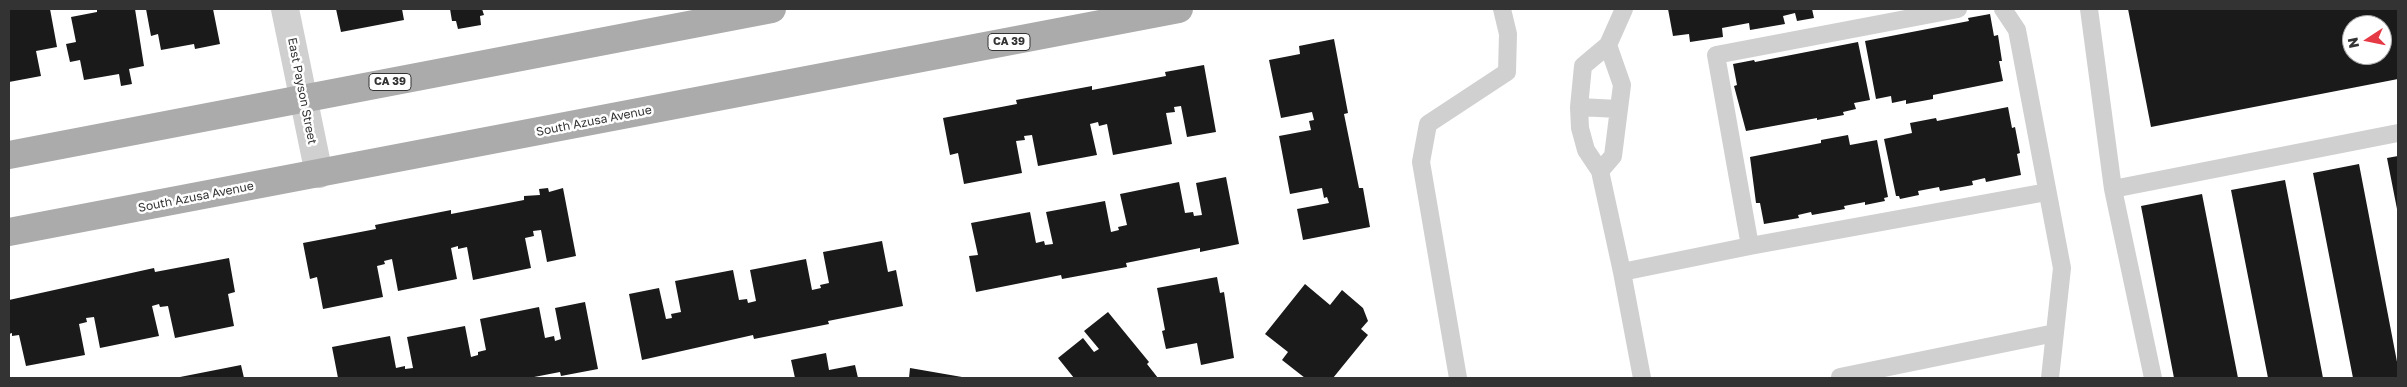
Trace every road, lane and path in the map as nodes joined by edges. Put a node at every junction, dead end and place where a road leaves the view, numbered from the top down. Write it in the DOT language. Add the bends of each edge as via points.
graph roads {
  1 [pos="285,9"];
  2 [pos="772,9"];
  3 [pos="1179,9"];
  4 [pos="1502,9"];
  5 [pos="1624,9"];
  6 [pos="1958,9"];
  7 [pos="2003,9"];
  8 [pos="2089,9"];
  9 [pos="1120,14"];
  10 [pos="1608,45"];
  11 [pos="304,98"];
  12 [pos="1579,107"];
  13 [pos="1618,110"];
  14 [pos="2398,133"];
  15 [pos="9,155"];
  16 [pos="1600,171"];
  17 [pos="319,174"];
  18 [pos="2113,189"];
  19 [pos="2047,192"];
  20 [pos="9,232"];
  21 [pos="1750,246"];
  22 [pos="1622,272"];
  23 [pos="2055,333"];
  24 [pos="1840,377"];
  25 [pos="1458,378"];
  26 [pos="1642,378"];
  27 [pos="2050,378"];
  28 [pos="2153,378"];
  1 -- 11 [label="street, East Payson Street"];
  2 -- 11 [label="main road, CA 39"];
  3 -- 9 [label="main road, South Azusa Avenue / CA 39"];
  4 -- 25 [label="lane" via="1508,34 1507,72 1428,124 1421,162"];
  5 -- 10 [label="lane"];
  6 -- 21 [label="lane" via="1716,55"];
  7 -- 19 [label="lane" via="2017,30"];
  8 -- 18 [label="lane"];
  9 -- 17 [label="main road, South Azusa Avenue / CA 39"];
  10 -- 12 [label="lane" via="1583,66"];
  10 -- 13 [label="lane" via="1622,86"];
  11 -- 15 [label="main road, CA 39"];
  11 -- 17 [label="street, East Payson Street"];
  12 -- 13 [label="lane"];
  12 -- 16 [label="lane" via="1586,150"];
  13 -- 16 [label="lane" via="1613,156"];
  14 -- 18 [label="lane"];
  16 -- 22 [label="lane"];
  17 -- 20 [label="main road, South Azusa Avenue / CA 39"];
  18 -- 28 [label="lane"];
  19 -- 21 [label="lane"];
  19 -- 23 [label="lane" via="2062,268"];
  21 -- 22 [label="lane"];
  22 -- 26 [label="lane"];
  23 -- 24 [label="lane"];
  23 -- 27 [label="lane"];
}
